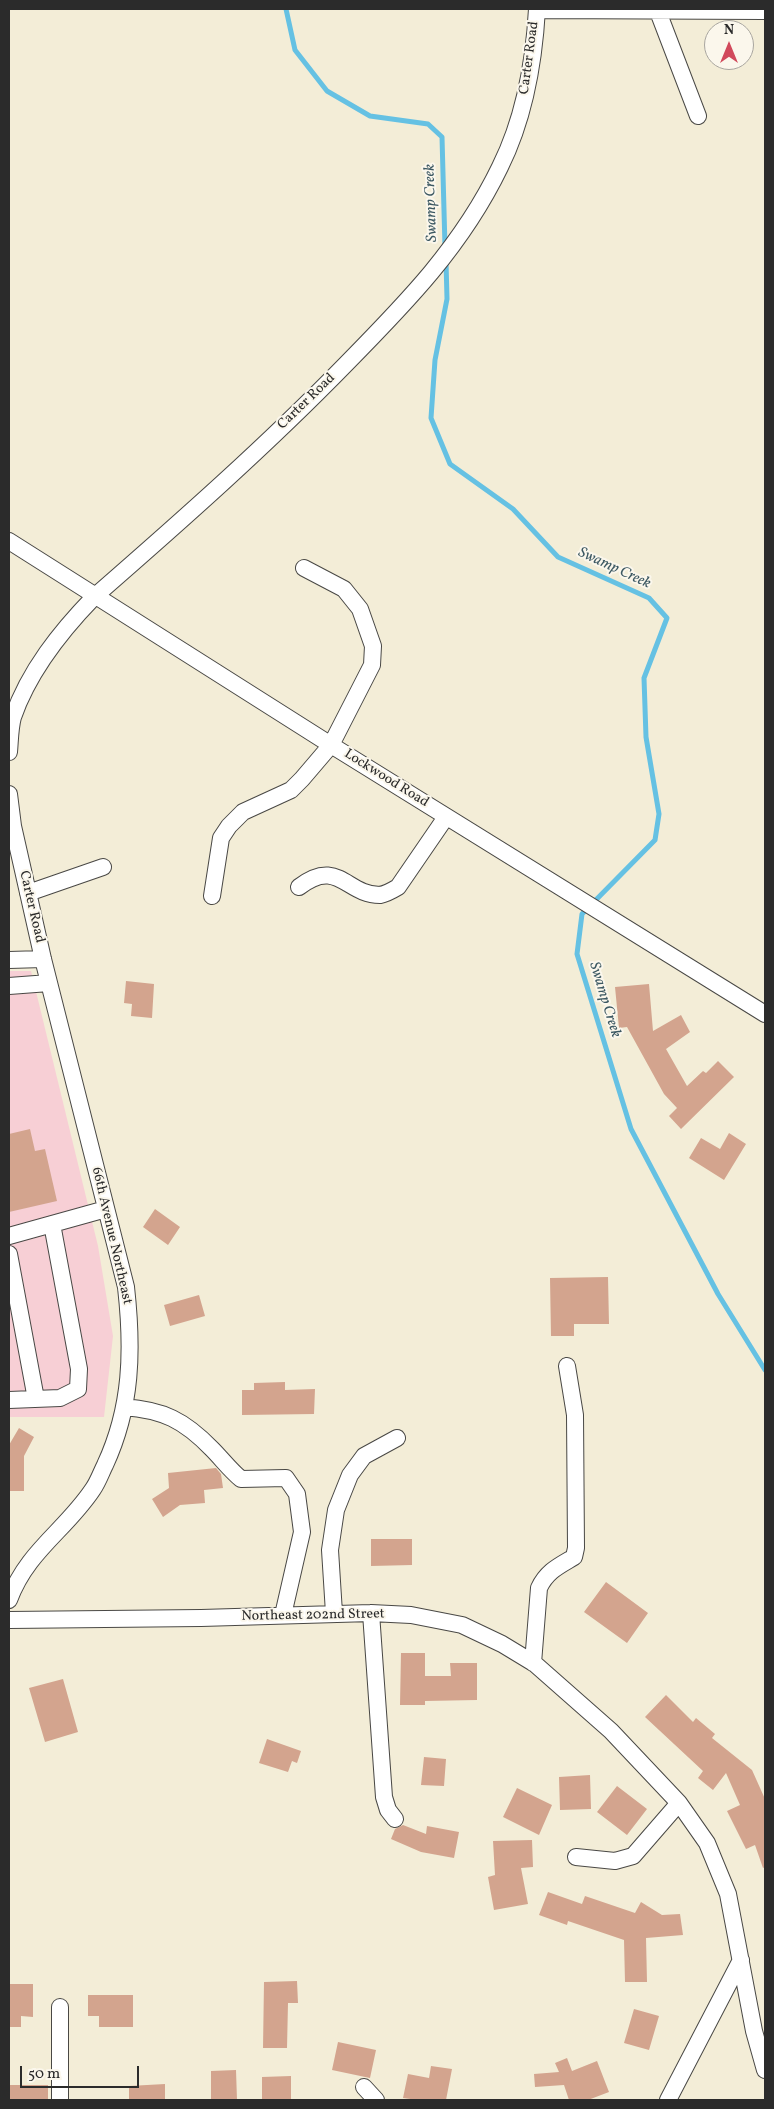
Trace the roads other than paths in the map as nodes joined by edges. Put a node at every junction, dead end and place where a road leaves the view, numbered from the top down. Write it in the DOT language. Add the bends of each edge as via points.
graph roads {
  1 [pos="537,9"];
  2 [pos="657,9"];
  3 [pos="765,12"];
  4 [pos="698,116"];
  5 [pos="9,542"];
  6 [pos="304,568"];
  7 [pos="94,597"];
  8 [pos="11,719"];
  9 [pos="331,746"];
  10 [pos="9,752"];
  11 [pos="9,794"];
  12 [pos="446,817"];
  13 [pos="103,867"];
  14 [pos="299,887"];
  15 [pos="28,893"];
  16 [pos="212,896"];
  17 [pos="43,959"];
  18 [pos="9,960"];
  19 [pos="9,986"];
  20 [pos="50,986"];
  21 [pos="765,1014"];
  22 [pos="106,1209"];
  23 [pos="52,1224"];
  24 [pos="9,1236"];
  25 [pos="9,1254"];
  26 [pos="567,1366"];
  27 [pos="36,1399"];
  28 [pos="9,1400"];
  29 [pos="124,1407"];
  30 [pos="398,1438"];
  31 [pos="9,1600"];
  32 [pos="334,1613"];
  33 [pos="371,1613"];
  34 [pos="283,1615"];
  35 [pos="9,1620"];
  36 [pos="533,1663"];
  37 [pos="680,1803"];
  38 [pos="395,1819"];
  39 [pos="576,1857"];
  40 [pos="741,1960"];
  41 [pos="60,2007"];
  42 [pos="765,2070"];
  43 [pos="364,2087"];
  44 [pos="60,2100"];
  45 [pos="376,2100"];
  46 [pos="668,2100"];
  1 -- 2 [label="street"];
  1 -- 7 [label="street, Carter Road" via="533,56 524,102 501,166 470,222 415,294 305,406"];
  2 -- 3 [label="street"];
  2 -- 4 [label="street"];
  5 -- 7 [label="street, Lockwood Road"];
  6 -- 9 [label="street" via="344,589 360,609 373,646 372,665"];
  7 -- 8 [label="street, Carter Road" via="63,630 28,683"];
  7 -- 9 [label="street, Lockwood Road"];
  8 -- 10 [label="street, Carter Road"];
  9 -- 12 [label="street, Lockwood Road"];
  9 -- 16 [label="street" via="291,790 243,812 229,826 221,838"];
  11 -- 15 [label="street, Carter Road"];
  12 -- 14 [label="street" via="398,887 390,891 381,895 332,876 319,875"];
  12 -- 21 [label="street, Lockwood Road"];
  13 -- 15 [label="street"];
  15 -- 17 [label="street, Carter Road"];
  17 -- 18 [label="street"];
  17 -- 20 [label="street, Carter Road"];
  19 -- 20 [label="street"];
  20 -- 22 [label="street, 66th Avenue Northeast"];
  22 -- 23 [label="street"];
  22 -- 29 [label="street, 66th Avenue Northeast" via="126,1287 131,1334"];
  23 -- 24 [label="street"];
  23 -- 27 [label="street" via="79,1369 78,1388 60,1398"];
  25 -- 27 [label="street"];
  26 -- 36 [label="street" via="575,1415 576,1548 574,1557 544,1577 539,1588"];
  27 -- 28 [label="street"];
  29 -- 31 [label="street, 66th Avenue Northeast" via="117,1439 94,1489 27,1563"];
  29 -- 34 [label="street" via="151,1409 167,1415 195,1434 241,1479 286,1478 297,1494 302,1532"];
  30 -- 32 [label="street" via="364,1456 350,1475 336,1510 330,1550"];
  32 -- 33 [label="street, Northeast 202nd Street"];
  32 -- 34 [label="street, Northeast 202nd Street"];
  33 -- 36 [label="street, Northeast 202nd Street" via="411,1615 462,1625"];
  33 -- 38 [label="street" via="384,1797"];
  34 -- 35 [label="street, Northeast 202nd Street"];
  36 -- 37 [label="street, Northeast 202nd Street" via="612,1731"];
  37 -- 39 [label="street" via="633,1856 615,1861"];
  37 -- 40 [label="street, Northeast 202nd Street" via="708,1844 728,1894"];
  40 -- 42 [label="street, Northeast 202nd Street"];
  40 -- 46 [label="street"];
  41 -- 44 [label="street"];
  43 -- 45 [label="street"];
}
